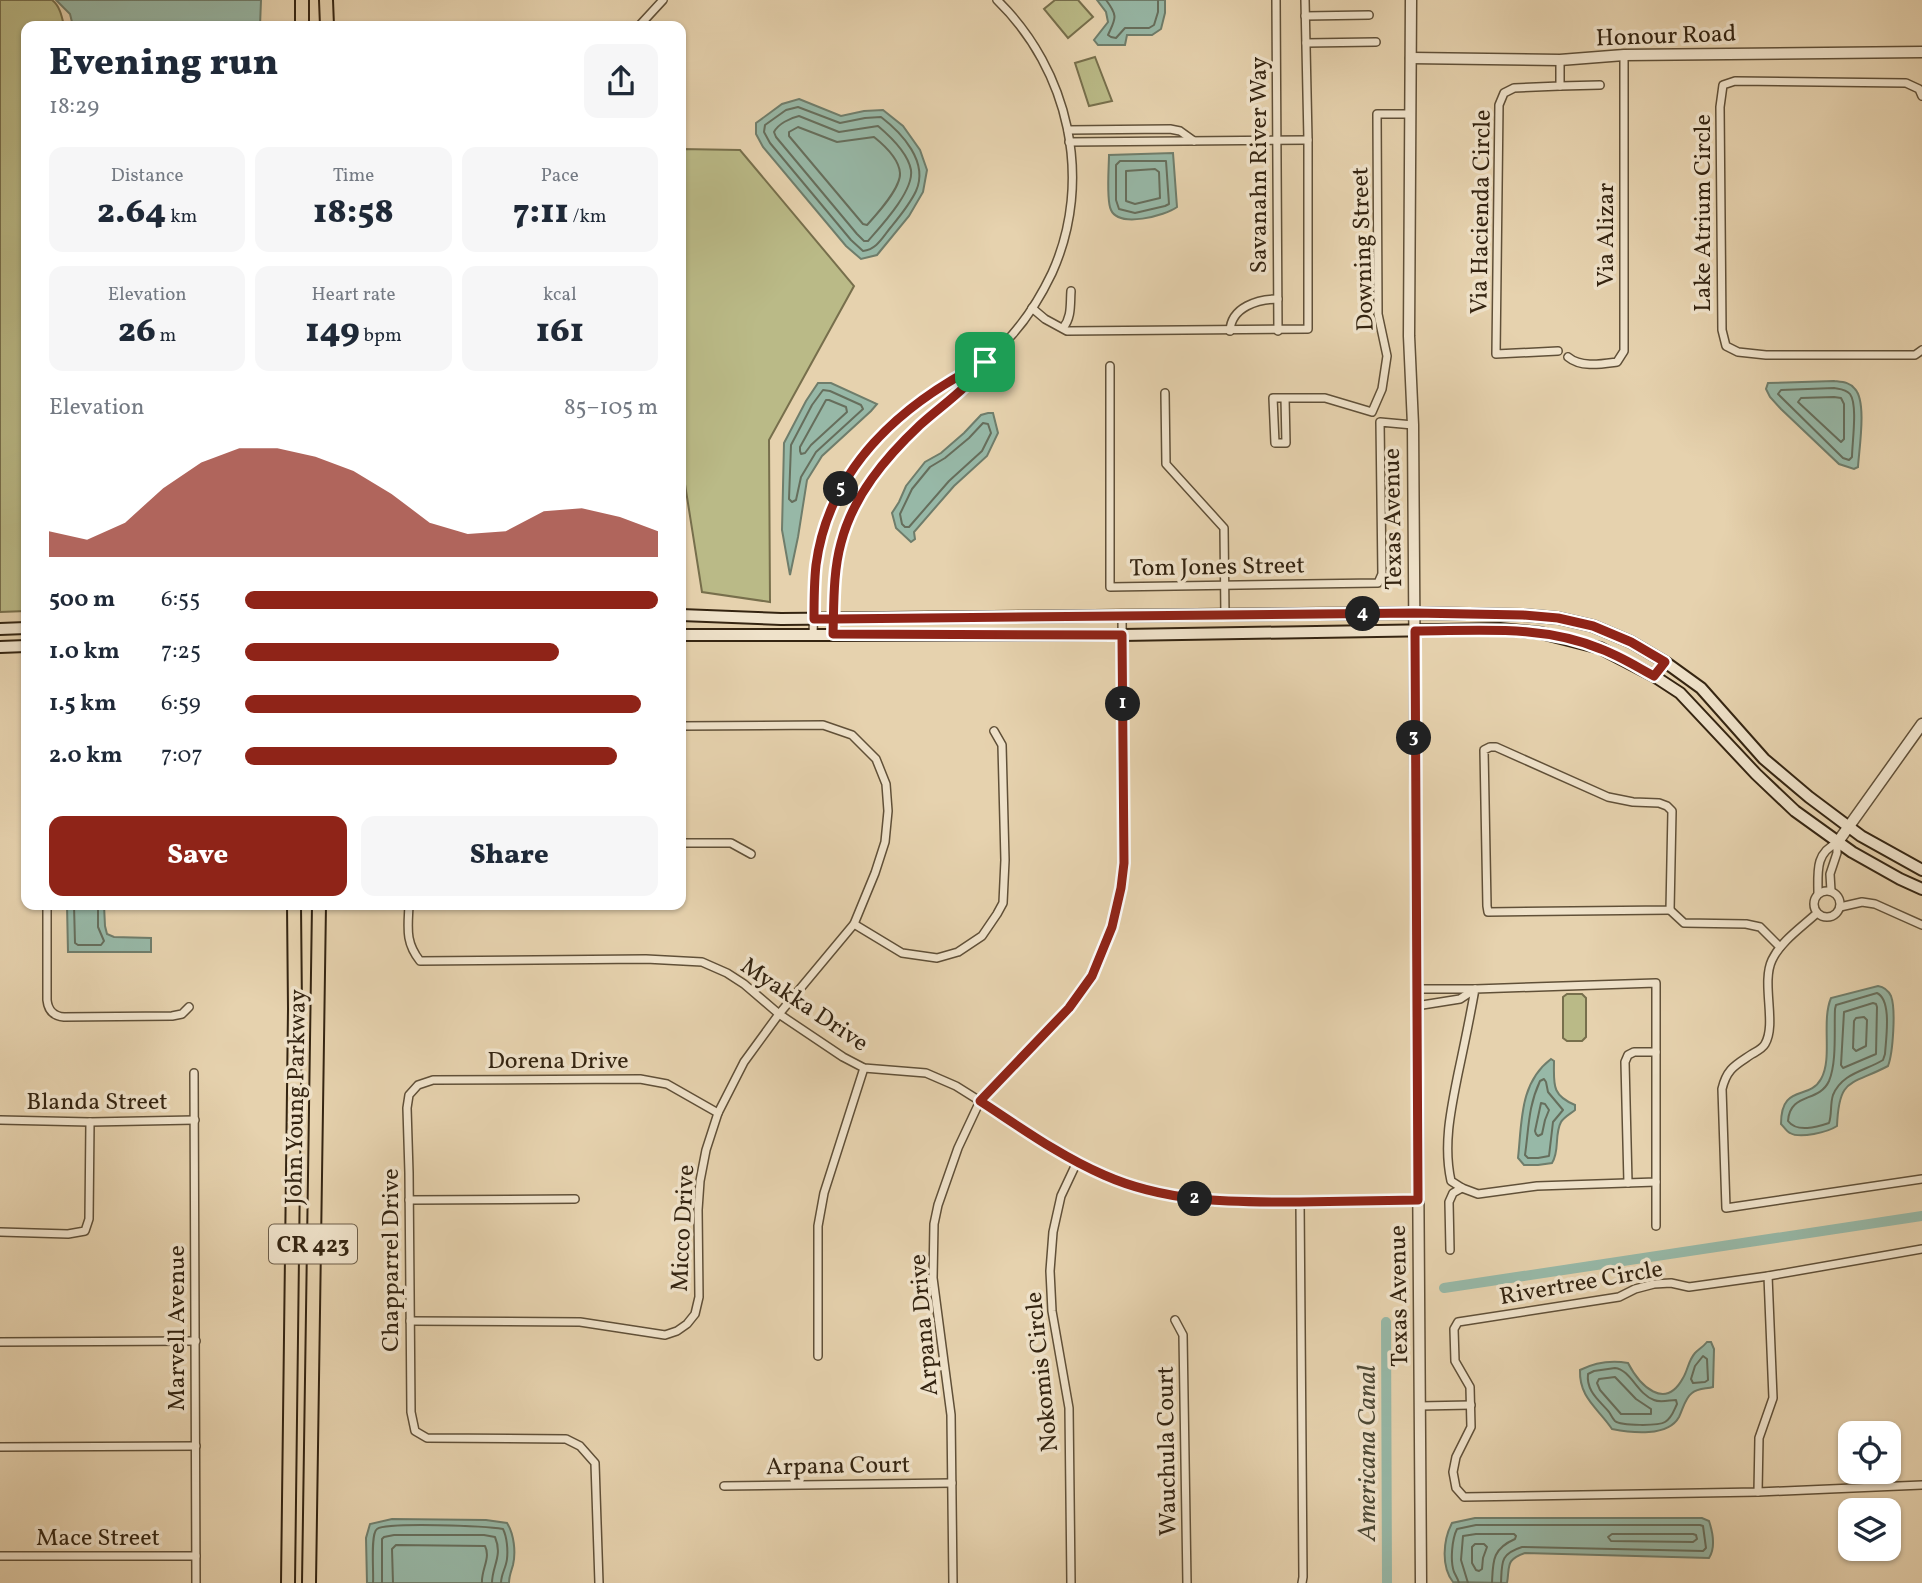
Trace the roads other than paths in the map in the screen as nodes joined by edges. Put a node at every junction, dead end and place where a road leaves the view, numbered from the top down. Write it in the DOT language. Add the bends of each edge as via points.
graph roads {
  1 [pos="302,0"];
  2 [pos="326,0"];
  3 [pos="663,0"];
  4 [pos="997,0"];
  5 [pos="1276,0"];
  6 [pos="1305,0"];
  7 [pos="1411,0"];
  8 [pos="1369,15"];
  9 [pos="1305,16"];
  10 [pos="303,21"];
  11 [pos="327,21"];
  12 [pos="644,21"];
  13 [pos="1376,42"];
  14 [pos="1306,43"];
  15 [pos="1922,52"];
  16 [pos="1624,55"];
  17 [pos="1411,58"];
  18 [pos="1560,60"];
  19 [pos="1600,85"];
  20 [pos="1560,86"];
  21 [pos="1922,96"];
  22 [pos="1410,114"];
  23 [pos="1068,130"];
  24 [pos="1308,140"];
  25 [pos="1195,141"];
  26 [pos="1278,141"];
  27 [pos="1069,142"];
  28 [pos="1071,291"];
  29 [pos="1278,299"];
  30 [pos="1032,309"];
  31 [pos="1063,328"];
  32 [pos="1230,331"];
  33 [pos="1278,331"];
  34 [pos="1922,350"];
  35 [pos="1558,351"];
  36 [pos="1568,357"];
  37 [pos="985,362"];
  38 [pos="1110,366"];
  39 [pos="1165,393"];
  40 [pos="1285,398"];
  41 [pos="1413,425"];
  42 [pos="1225,585"];
  43 [pos="1414,613"];
  44 [pos="686,615"];
  45 [pos="1225,616"];
  46 [pos="1122,617"];
  47 [pos="814,619"];
  48 [pos="834,619"];
  49 [pos="21,628"];
  50 [pos="0,629"];
  51 [pos="1415,631"];
  52 [pos="813,634"];
  53 [pos="833,634"];
  54 [pos="686,635"];
  55 [pos="1122,635"];
  56 [pos="21,646"];
  57 [pos="0,647"];
  58 [pos="1665,662"];
  59 [pos="1654,676"];
  60 [pos="1922,724"];
  61 [pos="686,726"];
  62 [pos="994,731"];
  63 [pos="1849,828"];
  64 [pos="1837,843"];
  65 [pos="686,844"];
  66 [pos="751,854"];
  67 [pos="1922,870"];
  68 [pos="1922,889"];
  69 [pos="1831,891"];
  70 [pos="1818,893"];
  71 [pos="1840,907"];
  72 [pos="47,910"];
  73 [pos="295,910"];
  74 [pos="318,910"];
  75 [pos="409,910"];
  76 [pos="1670,910"];
  77 [pos="1817,913"];
  78 [pos="854,924"];
  79 [pos="1922,925"];
  80 [pos="1780,947"];
  81 [pos="1416,989"];
  82 [pos="1475,989"];
  83 [pos="1416,1006"];
  84 [pos="189,1007"];
  85 [pos="779,1014"];
  86 [pos="1656,1052"];
  87 [pos="864,1068"];
  88 [pos="194,1073"];
  89 [pos="980,1101"];
  90 [pos="407,1108"];
  91 [pos="718,1113"];
  92 [pos="195,1120"];
  93 [pos="0,1121"];
  94 [pos="90,1122"];
  95 [pos="1077,1162"];
  96 [pos="1922,1179"];
  97 [pos="1656,1182"];
  98 [pos="1628,1183"];
  99 [pos="1462,1188"];
  100 [pos="575,1199"];
  101 [pos="410,1200"];
  102 [pos="1418,1200"];
  103 [pos="1300,1202"];
  104 [pos="1656,1226"];
  105 [pos="0,1233"];
  106 [pos="1922,1250"];
  107 [pos="1450,1251"];
  108 [pos="1768,1276"];
  109 [pos="1174,1320"];
  110 [pos="410,1321"];
  111 [pos="196,1341"];
  112 [pos="0,1342"];
  113 [pos="818,1356"];
  114 [pos="1471,1405"];
  115 [pos="1420,1406"];
  116 [pos="196,1446"];
  117 [pos="0,1447"];
  118 [pos="288,1456"];
  119 [pos="952,1483"];
  120 [pos="1922,1485"];
  121 [pos="724,1486"];
  122 [pos="309,1492"];
  123 [pos="1758,1492"];
  124 [pos="0,1556"];
  125 [pos="197,1556"];
  126 [pos="196,1583"];
  127 [pos="288,1583"];
  128 [pos="309,1583"];
  129 [pos="599,1583"];
  130 [pos="953,1583"];
  131 [pos="1071,1583"];
  132 [pos="1187,1583"];
  133 [pos="1302,1583"];
  134 [pos="1421,1583"];
  1 -- 10 [label="highway"];
  2 -- 11 [label="highway"];
  3 -- 12 [label="street"];
  4 -- 23 [label="street" via="1036,47 1058,93"];
  5 -- 26 [label="street, Savanahn River Way"];
  6 -- 9 [label="street"];
  7 -- 17 [label="street, Texas Avenue"];
  8 -- 9 [label="street"];
  9 -- 14 [label="street"];
  13 -- 14 [label="street"];
  14 -- 24 [label="street"];
  15 -- 16 [label="street, Honour Road"];
  16 -- 18 [label="street, Honour Road"];
  16 -- 36 [label="street, Via Alizar" via="1624,351 1617,362 1604,364 1584,364"];
  17 -- 18 [label="street, Honour Road"];
  17 -- 22 [label="street, Texas Avenue"];
  18 -- 20 [label="street"];
  19 -- 20 [label="street"];
  20 -- 35 [label="street, Via Hacienda Circle" via="1514,88 1504,93 1499,105 1496,354"];
  21 -- 34 [label="street, Lake Atrium Circle" via="1919,89 1906,83 1735,81 1723,85 1720,107 1722,330 1726,346 1766,355 1915,355"];
  22 -- 40 [label="street, Downing Street" via="1377,114 1378,314 1387,356 1373,412 1325,398"];
  22 -- 41 [label="street, Texas Avenue"];
  23 -- 25 [label="street" via="1170,129"];
  23 -- 27 [label="street"];
  24 -- 26 [label="street"];
  24 -- 33 [label="street" via="1308,329"];
  25 -- 26 [label="street"];
  25 -- 27 [label="street"];
  26 -- 29 [label="street, Savanahn River Way"];
  27 -- 30 [label="street" via="1069,219 1052,273"];
  28 -- 31 [label="street" via="1070,314"];
  29 -- 32 [label="street" via="1258,300 1238,312 1230,321"];
  29 -- 33 [label="street, Savanahn River Way"];
  30 -- 31 [label="street"];
  30 -- 37 [label="street"];
  31 -- 32 [label="street"];
  32 -- 33 [label="street"];
  37 -- 47 [label="street" via="930,393 898,418 857,461 823,537 816,565"];
  37 -- 48 [label="street" via="975,378 897,448 856,503 841,543"];
  38 -- 42 [label="street, Tom Jones Street" via="1110,587"];
  39 -- 42 [label="street" via="1166,464 1224,528"];
  40 -- 40 [label="street" via="1273,398 1275,443 1286,443"];
  41 -- 42 [label="street, Tom Jones Street" via="1381,422 1382,573 1378,583"];
  41 -- 43 [label="street, Texas Avenue"];
  42 -- 45 [label="street"];
  43 -- 45 [label="main road"];
  43 -- 51 [label="street, Texas Avenue"];
  43 -- 58 [label="main road" via="1558,618 1593,626"];
  44 -- 47 [label="main road"];
  45 -- 46 [label="main road"];
  46 -- 48 [label="main road"];
  46 -- 55 [label="street, Arpana Drive"];
  47 -- 48 [label="main road"];
  47 -- 52 [label="street"];
  48 -- 53 [label="street"];
  49 -- 50 [label="main road"];
  51 -- 55 [label="main road"];
  51 -- 59 [label="main road" via="1541,633 1600,648"];
  51 -- 81 [label="street, Texas Avenue"];
  52 -- 53 [label="main road"];
  52 -- 54 [label="main road"];
  53 -- 55 [label="main road"];
  55 -- 89 [label="street, Arpana Drive" via="1124,863 1112,927 1092,976 1069,1008"];
  56 -- 57 [label="main road"];
  58 -- 59 [label="main road"];
  58 -- 63 [label="main road" via="1701,688 1770,765"];
  59 -- 64 [label="main road" via="1680,693 1756,774"];
  60 -- 63 [label="street"];
  61 -- 78 [label="street, Micco Drive" via="823,725 852,735 876,758 886,784 885,842"];
  62 -- 78 [label="street" via="1002,745 1005,860 1003,903 998,914 982,936 958,952 937,958 902,953"];
  63 -- 64 [label="street"];
  63 -- 67 [label="main road"];
  64 -- 68 [label="main road"];
  64 -- 69 [label="street"];
  64 -- 70 [label="street" via="1822,855"];
  65 -- 66 [label="street" via="731,843"];
  69 -- 70 [label="street"];
  69 -- 71 [label="street" via="1839,898"];
  70 -- 77 [label="street" via="1813,902"];
  71 -- 77 [label="street" via="1829,917"];
  71 -- 79 [label="street" via="1875,904"];
  72 -- 84 [label="street" via="47,1000 54,1015 172,1016"];
  73 -- 118 [label="highway, John Young Parkway / CR 423"];
  74 -- 122 [label="highway, John Young Parkway / CR 423"];
  75 -- 85 [label="street, Myakka Drive" via="408,938 420,961 702,962 744,984"];
  76 -- 76 [label="street" via="1672,811 1667,806 1608,797 1496,747 1484,750 1488,912"];
  76 -- 80 [label="street" via="1684,923 1760,927"];
  77 -- 80 [label="street"];
  78 -- 85 [label="street, Micco Drive"];
  80 -- 96 [label="street" via="1769,976 1769,1036 1763,1048 1725,1075 1722,1089 1726,1208"];
  81 -- 82 [label="street"];
  81 -- 83 [label="street, Texas Avenue"];
  82 -- 83 [label="street" via="1460,999"];
  82 -- 86 [label="street" via="1656,983"];
  82 -- 99 [label="street" via="1448,1134 1451,1181"];
  83 -- 102 [label="street, Texas Avenue"];
  85 -- 87 [label="street, Myakka Drive"];
  85 -- 91 [label="street, Micco Drive" via="744,1062"];
  86 -- 97 [label="street"];
  86 -- 98 [label="street" via="1634,1052 1626,1062"];
  87 -- 89 [label="street, Myakka Drive" via="926,1073"];
  87 -- 113 [label="street" via="818,1226"];
  88 -- 92 [label="street, Marvell Avenue"];
  89 -- 95 [label="street, Myakka Drive"];
  89 -- 119 [label="street, Arpana Drive" via="958,1148 934,1224 933,1278 951,1415"];
  90 -- 91 [label="street, Dorena Drive" via="418,1085 433,1080 640,1079 667,1084"];
  90 -- 101 [label="street, Chapparrel Drive"];
  91 -- 110 [label="street, Micco Drive" via="706,1150 698,1210 699,1297 695,1314 677,1331 665,1335 580,1322"];
  92 -- 94 [label="street, Blanda Street"];
  92 -- 111 [label="street, Marvell Avenue"];
  93 -- 94 [label="street, Blanda Street"];
  94 -- 105 [label="street" via="85,1231"];
  95 -- 103 [label="street, Myakka Drive" via="1106,1176 1172,1195 1216,1202"];
  95 -- 131 [label="street, Nokomis Circle" via="1061,1196 1050,1271 1052,1311 1069,1408"];
  97 -- 98 [label="street"];
  97 -- 104 [label="street"];
  98 -- 99 [label="street" via="1537,1186 1478,1194"];
  99 -- 107 [label="street" via="1449,1202"];
  100 -- 101 [label="street"];
  101 -- 110 [label="street, Chapparrel Drive"];
  102 -- 103 [label="street, Myakka Drive"];
  102 -- 115 [label="street, Texas Avenue"];
  103 -- 133 [label="street"];
  106 -- 108 [label="street, Rivertree Circle"];
  108 -- 114 [label="street, Rivertree Circle" via="1689,1287 1654,1284 1619,1297 1458,1322 1455,1361 1470,1387"];
  108 -- 123 [label="street" via="1773,1398 1759,1438"];
  109 -- 132 [label="street, Wauchula Court" via="1183,1335"];
  110 -- 129 [label="street, Chapparrel Drive" via="415,1431 427,1438 566,1438 595,1463"];
  111 -- 112 [label="street"];
  111 -- 116 [label="street, Marvell Avenue"];
  114 -- 115 [label="street"];
  114 -- 123 [label="street, Rivertree Circle" via="1471,1427 1453,1472 1456,1488 1464,1497"];
  115 -- 134 [label="street, Texas Avenue"];
  116 -- 117 [label="street"];
  116 -- 125 [label="street, Marvell Avenue"];
  118 -- 122 [label="highway" via="298,1481"];
  118 -- 127 [label="highway, John Young Parkway / CR 423"];
  119 -- 121 [label="street, Arpana Court"];
  119 -- 130 [label="street, Arpana Drive"];
  120 -- 123 [label="street, Rivertree Circle"];
  122 -- 128 [label="highway, John Young Parkway / CR 423"];
  124 -- 125 [label="street, Mace Street"];
  125 -- 126 [label="street, Marvell Avenue"];
}
